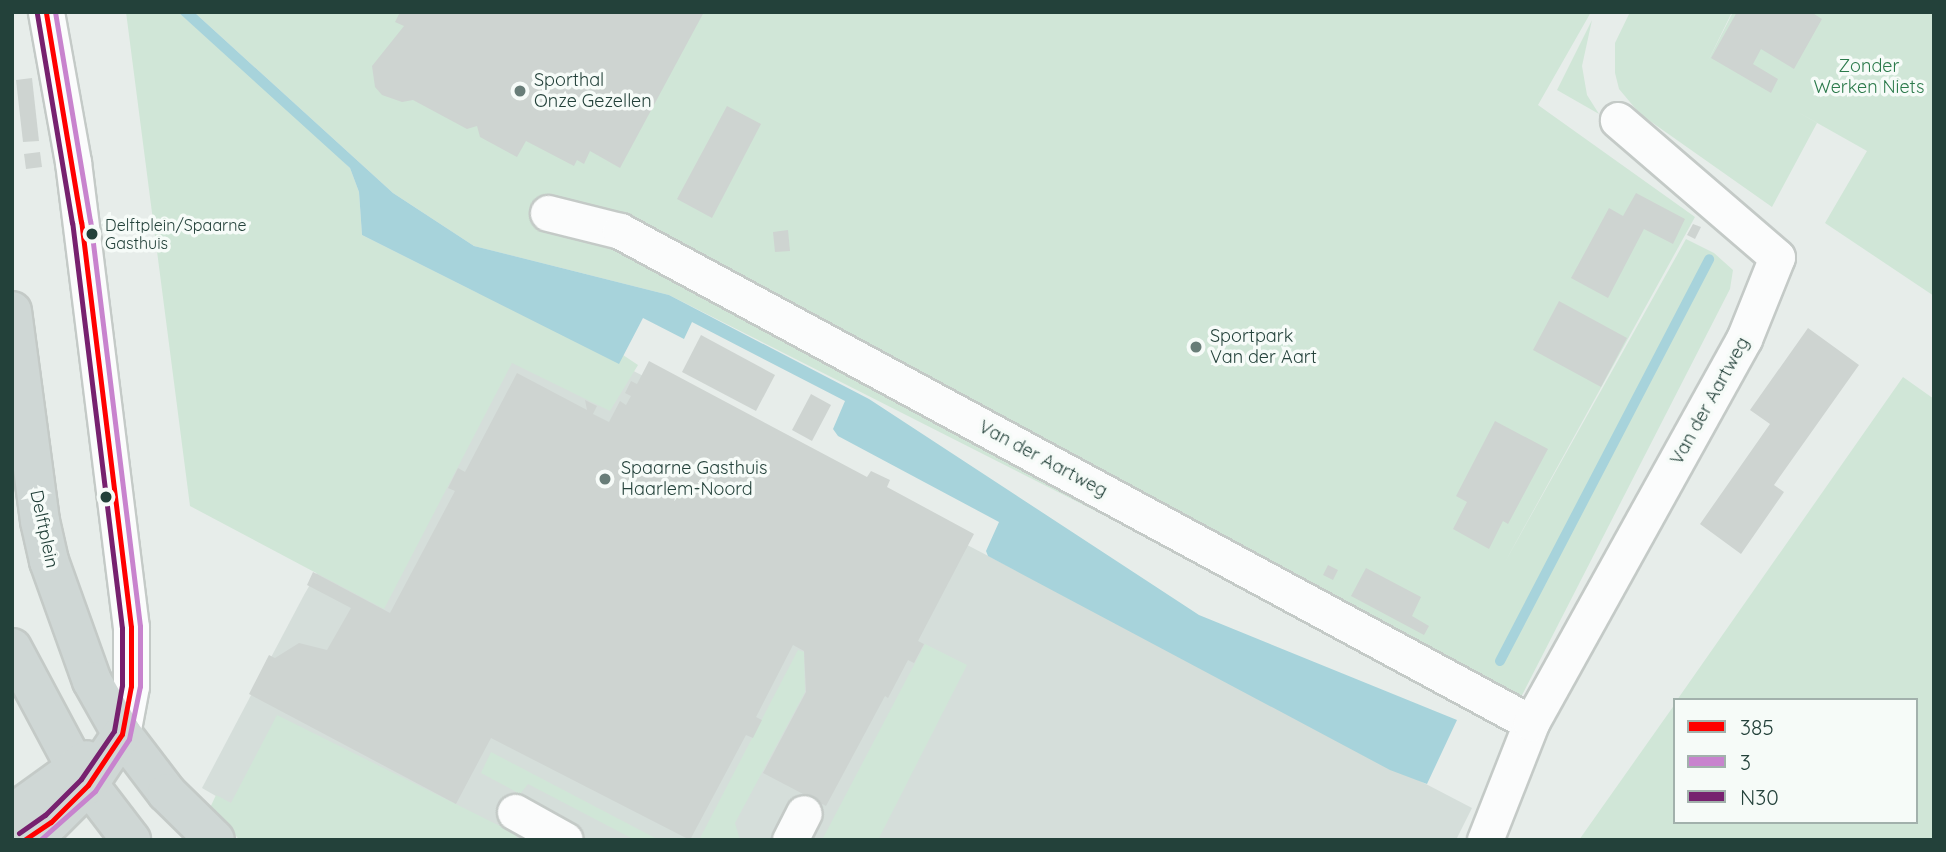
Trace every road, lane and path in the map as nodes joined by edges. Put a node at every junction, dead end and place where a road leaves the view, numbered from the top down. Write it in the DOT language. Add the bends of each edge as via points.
graph roads {
  1 [pos="46,12"];
  2 [pos="1618,120"];
  3 [pos="548,213"];
  4 [pos="12,310"];
  5 [pos="12,648"];
  6 [pos="1531,723"];
  7 [pos="122,734"];
  8 [pos="82,777"];
  9 [pos="515,813"];
  10 [pos="12,814"];
  11 [pos="24,840"];
  12 [pos="131,840"];
  13 [pos="215,840"];
  14 [pos="565,840"];
  15 [pos="1485,840"];
  1 -- 7 [label="lane" via="77,186 131,627 131,686"];
  2 -- 6 [label="lane, Van der Aartweg" via="1777,257 1744,339"];
  3 -- 6 [label="lane, Van der Aartweg" via="620,231"];
  4 -- 7 [label="main road, Delftplein" via="49,561 92,681"];
  5 -- 8 [label="main road"];
  6 -- 15 [label="lane, Van der Aartweg"];
  7 -- 8 [label="main road"];
  7 -- 13 [label="main road, Delftplein" via="167,793"];
  8 -- 10 [label="main road"];
  8 -- 11 [label="main road" via="51,822"];
  8 -- 12 [label="main road"];
  9 -- 14 [label="lane"];
}
